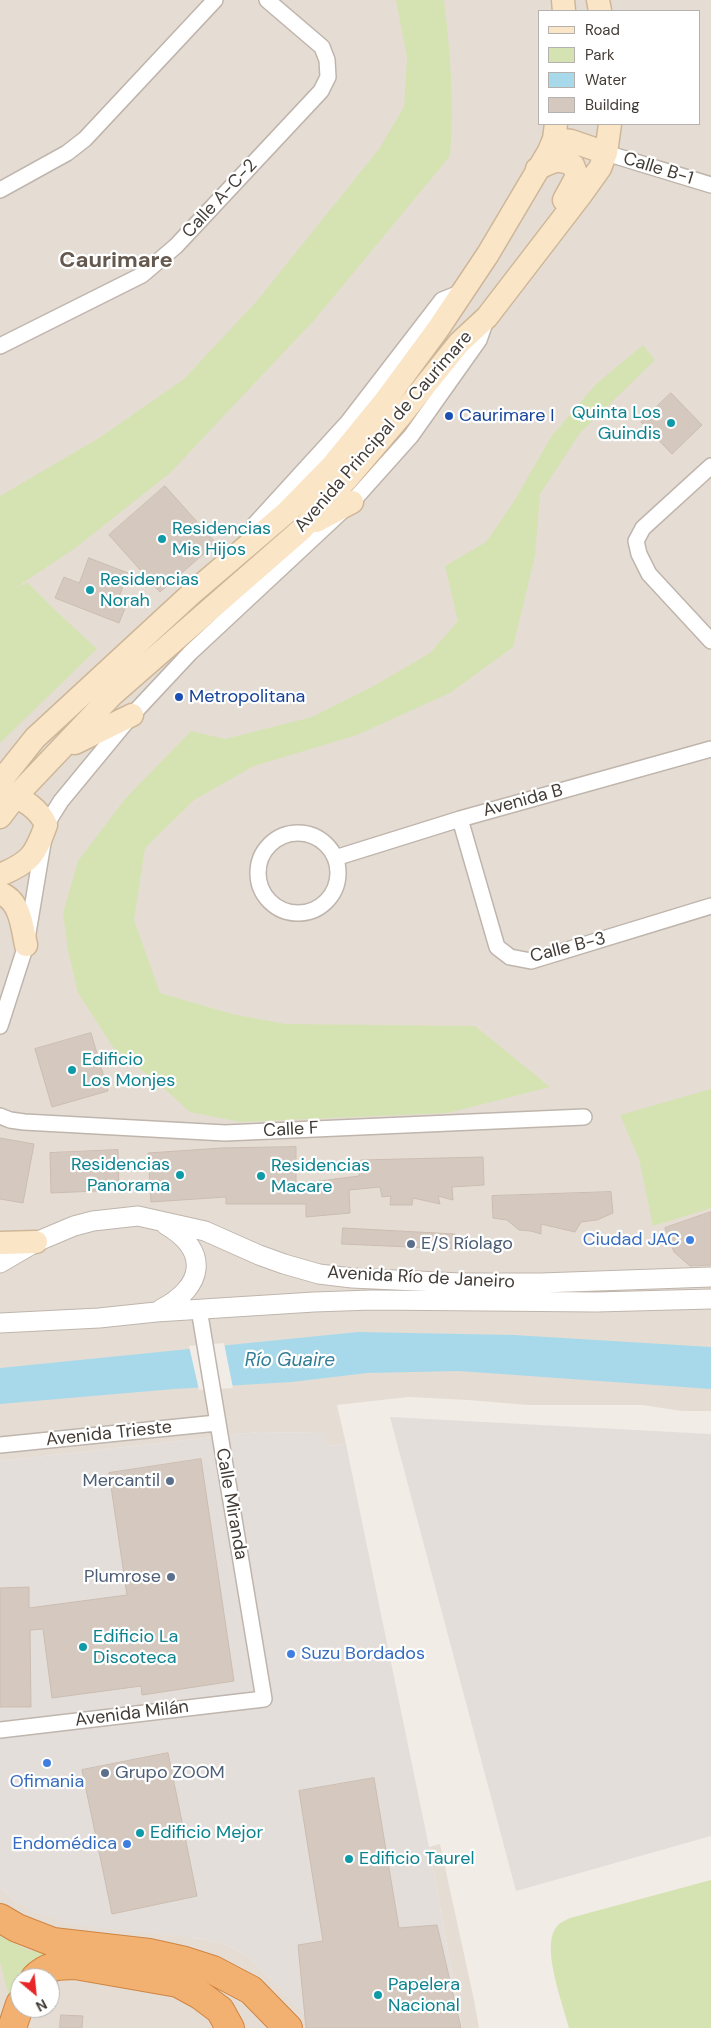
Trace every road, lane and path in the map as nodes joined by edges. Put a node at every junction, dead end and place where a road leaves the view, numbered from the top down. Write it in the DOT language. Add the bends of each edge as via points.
graph roads {
  1 [pos="215,0"];
  2 [pos="267,0"];
  3 [pos="610,125"];
  4 [pos="563,132"];
  5 [pos="606,153"];
  6 [pos="538,169"];
  7 [pos="711,185"];
  8 [pos="0,190"];
  9 [pos="537,251"];
  10 [pos="487,317"];
  11 [pos="0,346"];
  12 [pos="711,466"];
  13 [pos="352,502"];
  14 [pos="302,529"];
  15 [pos="185,630"];
  16 [pos="711,641"];
  17 [pos="132,715"];
  18 [pos="711,749"];
  19 [pos="53,756"];
  20 [pos="4,787"];
  21 [pos="0,817"];
  22 [pos="460,818"];
  23 [pos="46,825"];
  24 [pos="336,858"];
  25 [pos="0,875"];
  26 [pos="0,894"];
  27 [pos="711,906"];
  28 [pos="26,946"];
  29 [pos="0,1026"];
  30 [pos="0,1116"];
  31 [pos="584,1117"];
  32 [pos="156,1219"];
  33 [pos="36,1242"];
  34 [pos="0,1243"];
  35 [pos="0,1263"];
  36 [pos="197,1264"];
  37 [pos="711,1277"];
  38 [pos="711,1299"];
  39 [pos="199,1309"];
  40 [pos="156,1312"];
  41 [pos="0,1323"];
  42 [pos="217,1420"];
  43 [pos="0,1446"];
  44 [pos="264,1699"];
  45 [pos="0,1730"];
  46 [pos="0,1918"];
  47 [pos="48,1968"];
  48 [pos="0,2015"];
  49 [pos="3,2028"];
  50 [pos="230,2028"];
  51 [pos="288,2028"];
  1 -- 8 [label="street" via="85,139 67,153"];
  2 -- 11 [label="street, Calle A-C-2" via="322,47 328,77 321,91 159,262 142,274"];
  3 -- 5 [label="main road, Avenida Principal de Caurimare"];
  4 -- 5 [label="main road"];
  4 -- 6 [label="main road, Avenida Principal de Caurimare"];
  5 -- 7 [label="street, Calle B-1"];
  5 -- 9 [label="main road, Avenida Principal de Caurimare" via="600,168"];
  6 -- 9 [label="main road" via="560,160 573,165 577,176 542,231"];
  6 -- 20 [label="main road, Avenida Principal de Caurimare" via="488,254 438,329 332,466 287,512 191,594 35,738"];
  9 -- 10 [label="main road, Avenida Principal de Caurimare"];
  10 -- 13 [label="street, Avenida Principal de Caurimare" via="479,340 411,436"];
  10 -- 14 [label="main road, Avenida Principal de Caurimare" via="459,343"];
  12 -- 16 [label="street" via="643,528 636,541 649,574"];
  13 -- 14 [label="main road"];
  13 -- 17 [label="street, Avenida Principal de Caurimare" via="190,653"];
  14 -- 15 [label="main road, Avenida Principal de Caurimare"];
  15 -- 19 [label="main road, Avenida Principal de Caurimare" via="113,694"];
  15 -- 20 [label="main road" via="167,634"];
  17 -- 19 [label="main road"];
  17 -- 23 [label="street, Avenida Principal de Caurimare" via="61,800"];
  18 -- 22 [label="street, Avenida B"];
  19 -- 20 [label="main road, Avenida Principal de Caurimare"];
  20 -- 21 [label="main road, Avenida Principal de Caurimare"];
  20 -- 23 [label="main road" via="38,811"];
  22 -- 24 [label="street, Avenida B"];
  22 -- 27 [label="street, Calle B-3" via="497,947 510,957 531,961"];
  23 -- 25 [label="main road" via="27,862"];
  23 -- 28 [label="street"];
  24 -- 24 [label="street" via="328,845 316,836 302,832 277,838 260,858 257,877 262,892 276,907 289,912 316,909 336,888"];
  26 -- 28 [label="main road" via="11,900 17,909"];
  28 -- 29 [label="street"];
  30 -- 31 [label="street, Calle F" via="24,1122 225,1133"];
  32 -- 33 [label="street, Avenida Río de Janeiro" via="138,1216 94,1221"];
  32 -- 36 [label="street" via="184,1239"];
  32 -- 37 [label="street, Avenida Río de Janeiro" via="205,1231 284,1264 319,1274 352,1278 541,1283"];
  33 -- 34 [label="main road"];
  33 -- 35 [label="street, Avenida Río de Janeiro"];
  36 -- 39 [label="street"];
  36 -- 40 [label="street" via="194,1279 183,1296"];
  38 -- 39 [label="street, Avenida Río de Janeiro" via="596,1302 372,1300"];
  39 -- 40 [label="street, Avenida Río de Janeiro"];
  39 -- 42 [label="street, Calle Miranda"];
  40 -- 41 [label="street, Avenida Río de Janeiro"];
  42 -- 43 [label="street, Avenida Trieste"];
  42 -- 44 [label="street, Calle Miranda"];
  44 -- 45 [label="street, Avenida Milán"];
  46 -- 51 [label="highway" via="53,1942 149,1953 213,1970 251,1990"];
  47 -- 50 [label="highway" via="75,1965 178,1983 220,2010"];
  48 -- 49 [label="main road"];
}
